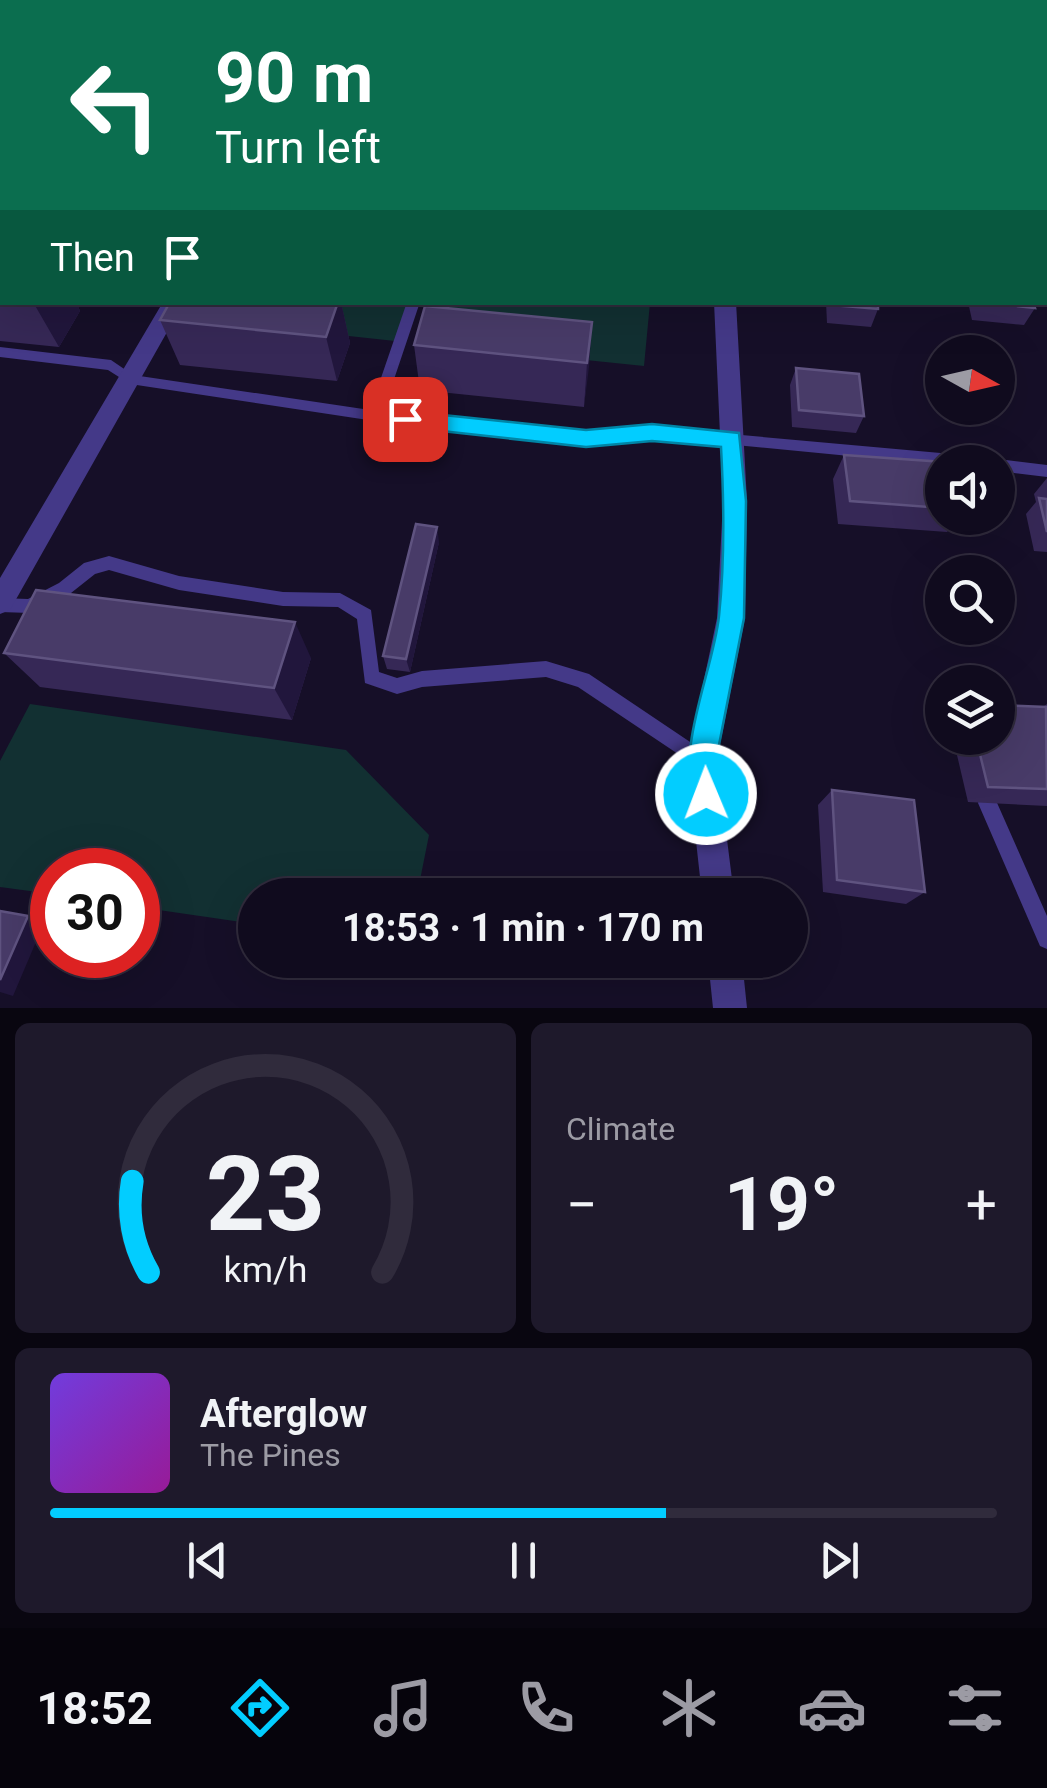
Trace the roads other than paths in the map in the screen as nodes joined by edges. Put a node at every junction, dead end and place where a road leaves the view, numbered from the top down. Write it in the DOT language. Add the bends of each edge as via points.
graph roads {
  1 [pos="172,305"];
  2 [pos="413,305"];
  3 [pos="725,305"];
  4 [pos="0,352"];
  5 [pos="130,379"];
  6 [pos="376,413"];
  7 [pos="732,439"];
  8 [pos="925,457"];
  9 [pos="1015,467"];
  10 [pos="1047,471"];
  11 [pos="0,604"];
  12 [pos="702,760"];
  13 [pos="988,804"];
  14 [pos="716,878"];
  15 [pos="1047,939"];
  16 [pos="727,978"];
  17 [pos="730,1008"];
  1 -- 5 [label="street"];
  2 -- 6 [label="lane"];
  3 -- 7 [label="street"];
  4 -- 5 [label="lane" via="111,364"];
  5 -- 6 [label="lane"];
  5 -- 11 [label="street"];
  6 -- 7 [label="lane" via="434,425 586,438 652,432"];
  7 -- 8 [label="lane"];
  7 -- 12 [label="street" via="731,618"];
  9 -- 10 [label="lane"];
  11 -- 12 [label="lane" via="30,606 109,563 179,583 340,600 364,615 370,676 397,686 546,668 584,680"];
  12 -- 14 [label="street"];
  13 -- 15 [label="lane"];
  16 -- 17 [label="street"];
}
